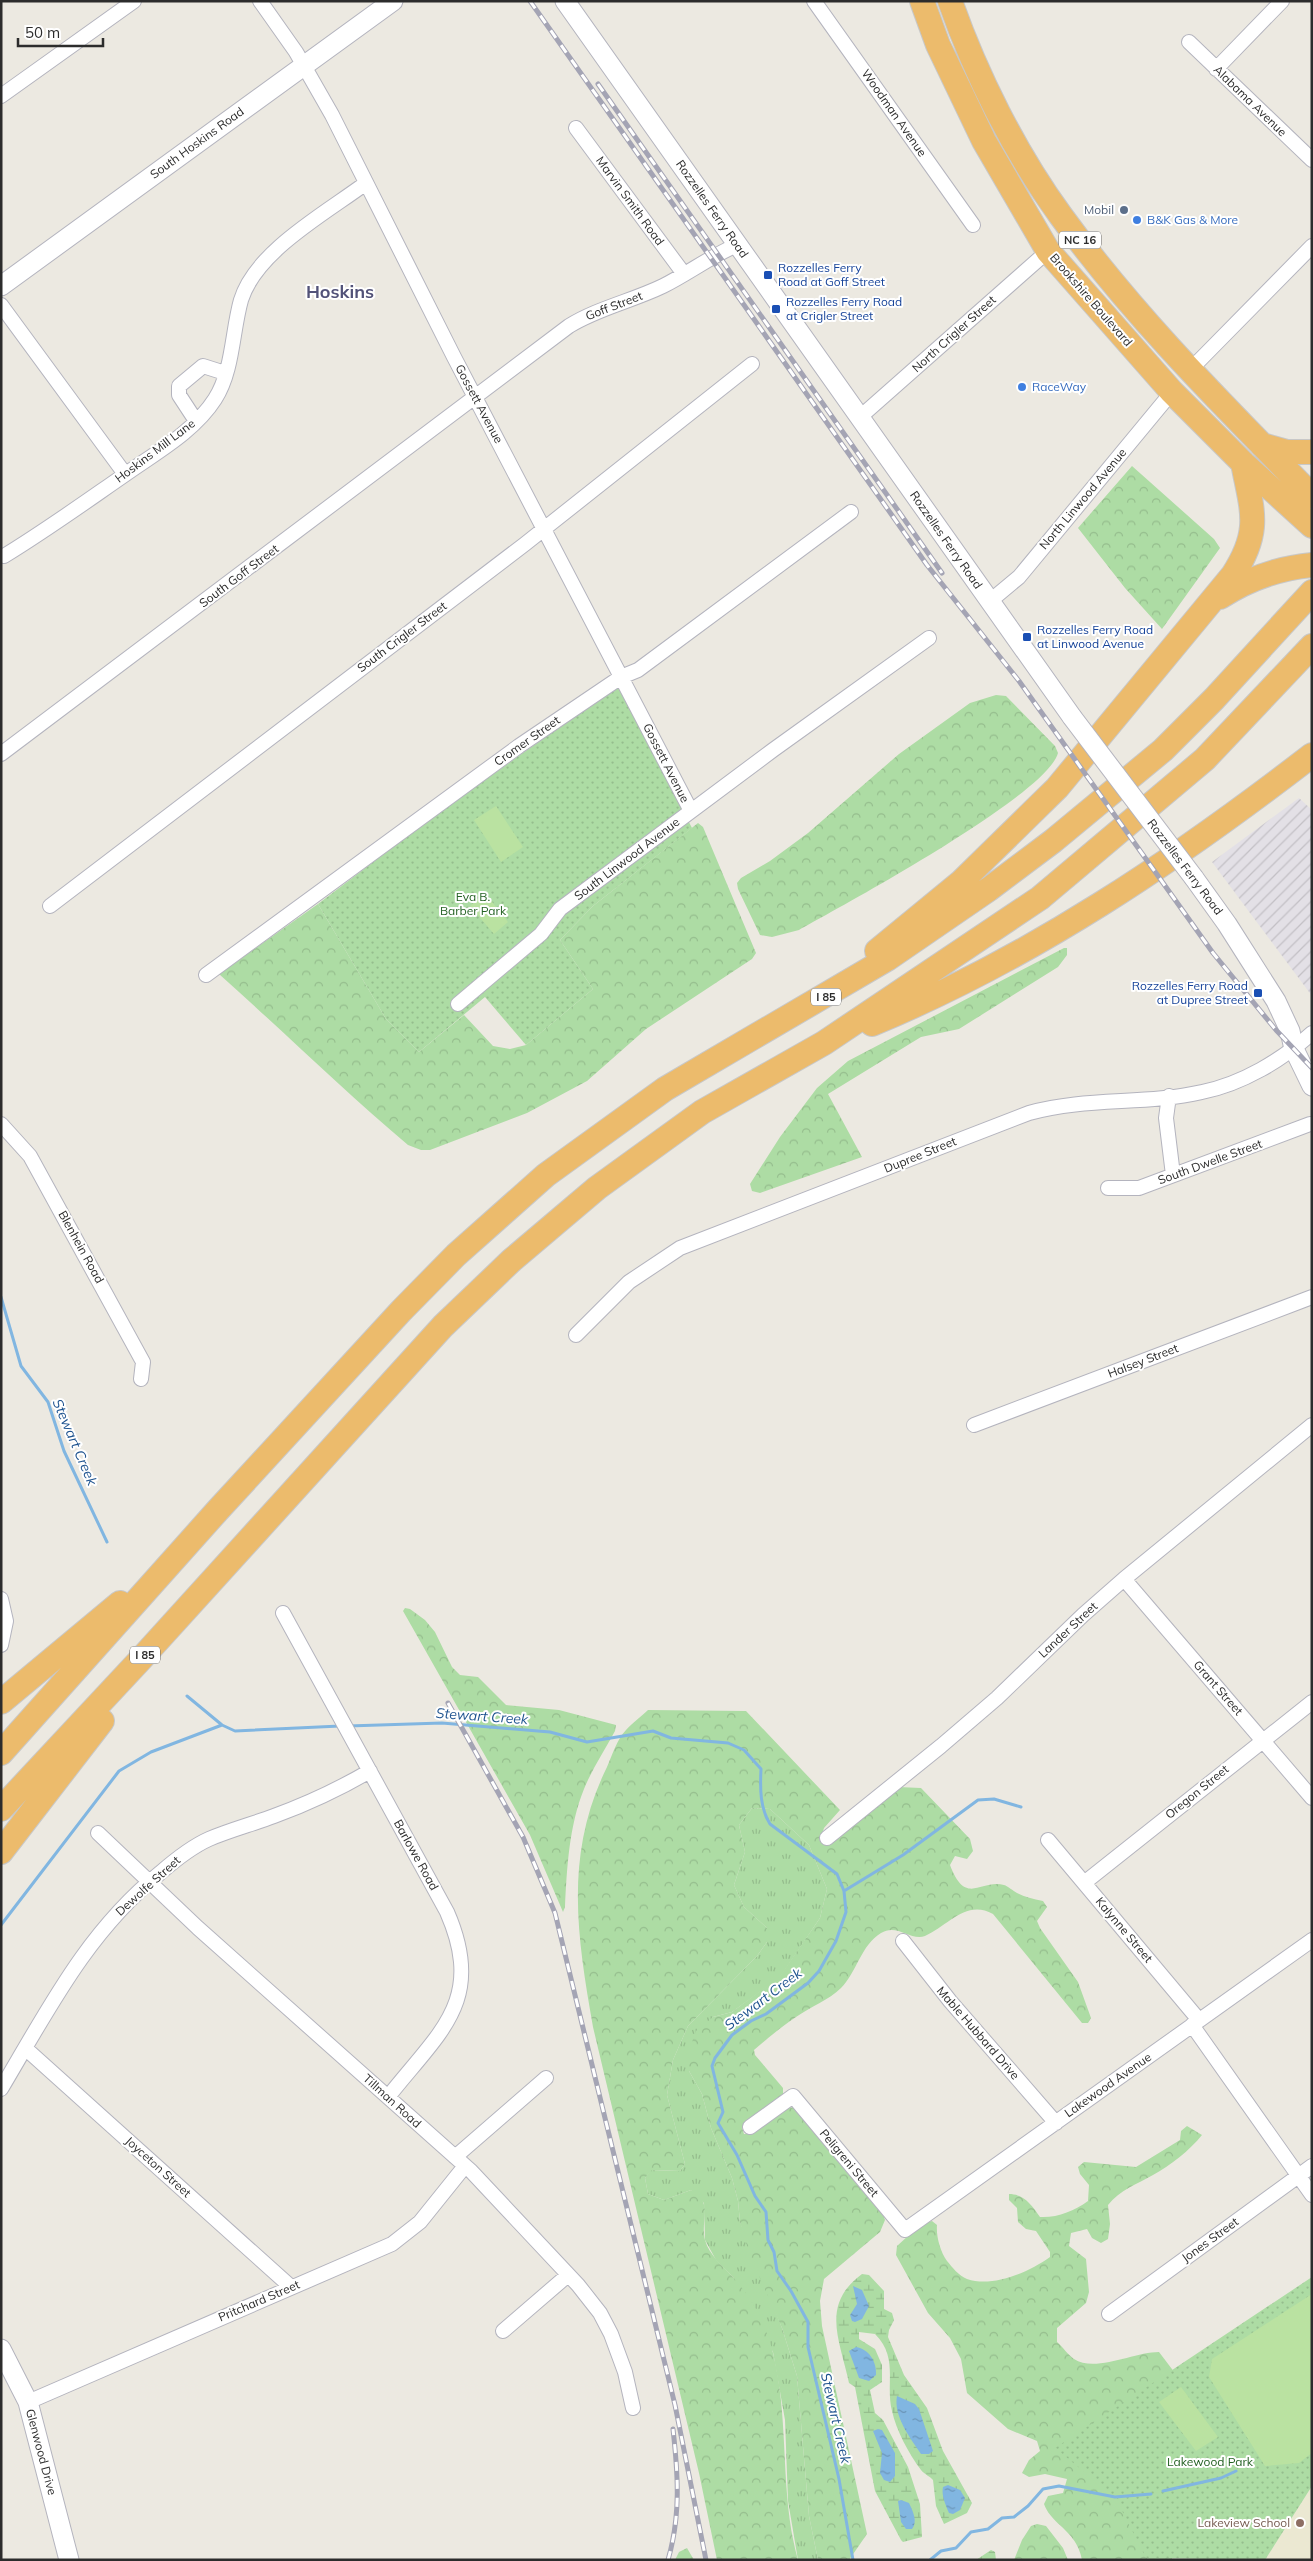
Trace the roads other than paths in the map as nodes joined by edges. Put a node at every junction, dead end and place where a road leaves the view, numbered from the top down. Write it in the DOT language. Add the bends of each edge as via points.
graph roads {
  1 [pos="134,1"];
  2 [pos="260,1"];
  3 [pos="565,1"];
  4 [pos="814,1"];
  5 [pos="922,1"];
  6 [pos="950,1"];
  7 [pos="1282,1"];
  8 [pos="392,2"];
  9 [pos="1189,42"];
  10 [pos="304,65"];
  11 [pos="1216,69"];
  12 [pos="1,96"];
  13 [pos="974,120"];
  14 [pos="576,128"];
  15 [pos="1312,160"];
  16 [pos="366,183"];
  17 [pos="1067,224"];
  18 [pos="973,225"];
  19 [pos="737,245"];
  20 [pos="1312,246"];
  21 [pos="1048,251"];
  22 [pos="684,274"];
  23 [pos="1,286"];
  24 [pos="1,305"];
  25 [pos="752,364"];
  26 [pos="1191,369"];
  27 [pos="225,373"];
  28 [pos="1172,392"];
  29 [pos="476,397"];
  30 [pos="859,418"];
  31 [pos="196,421"];
  32 [pos="1261,444"];
  33 [pos="1312,452"];
  34 [pos="1243,463"];
  35 [pos="125,474"];
  36 [pos="1312,496"];
  37 [pos="851,512"];
  38 [pos="1312,526"];
  39 [pos="543,528"];
  40 [pos="4,556"];
  41 [pos="1308,565"];
  42 [pos="1312,592"];
  43 [pos="990,602"];
  44 [pos="1210,603"];
  45 [pos="929,638"];
  46 [pos="1312,646"];
  47 [pos="621,677"];
  48 [pos="1,754"];
  49 [pos="1312,755"];
  50 [pos="691,811"];
  51 [pos="50,906"];
  52 [pos="206,975"];
  53 [pos="830,995"];
  54 [pos="458,1004"];
  55 [pos="1312,1033"];
  56 [pos="824,1043"];
  57 [pos="1294,1049"];
  58 [pos="1312,1086"];
  59 [pos="1169,1096"];
  60 [pos="1,1124"];
  61 [pos="1310,1124"];
  62 [pos="1173,1176"];
  63 [pos="1108,1188"];
  64 [pos="1312,1297"];
  65 [pos="576,1335"];
  66 [pos="141,1379"];
  67 [pos="974,1425"];
  68 [pos="1310,1432"];
  69 [pos="182,1550"];
  70 [pos="1124,1579"];
  71 [pos="1,1599"];
  72 [pos="283,1614"];
  73 [pos="172,1623"];
  74 [pos="1,1645"];
  75 [pos="1,1702"];
  76 [pos="1312,1702"];
  77 [pos="1263,1740"];
  78 [pos="1,1753"];
  79 [pos="370,1771"];
  80 [pos="1312,1798"];
  81 [pos="1,1809"];
  82 [pos="98,1833"];
  83 [pos="827,1838"];
  84 [pos="1048,1840"];
  85 [pos="1,1852"];
  86 [pos="150,1881"];
  87 [pos="1084,1883"];
  88 [pos="1312,1940"];
  89 [pos="903,1941"];
  90 [pos="1195,2022"];
  91 [pos="25,2048"];
  92 [pos="546,2078"];
  93 [pos="1,2089"];
  94 [pos="388,2097"];
  95 [pos="1056,2123"];
  96 [pos="750,2127"];
  97 [pos="460,2161"];
  98 [pos="1312,2166"];
  99 [pos="1298,2176"];
  100 [pos="1312,2195"];
  101 [pos="905,2230"];
  102 [pos="568,2275"];
  103 [pos="290,2287"];
  104 [pos="1109,2314"];
  105 [pos="503,2331"];
  106 [pos="1,2349"];
  107 [pos="28,2402"];
  108 [pos="634,2408"];
  109 [pos="69,2560"];
  1 -- 12 [label="street"];
  2 -- 10 [label="street, Gossett Avenue"];
  3 -- 19 [label="street, Rozzelles Ferry Road"];
  4 -- 18 [label="street, Woodman Avenue"];
  5 -- 13 [label="highway, Brookshire Boulevard / NC 16" via="938,46"];
  6 -- 17 [label="highway, NC 16" via="960,31 1008,129"];
  7 -- 11 [label="street"];
  8 -- 10 [label="street, South Hoskins Road"];
  9 -- 11 [label="street, Alabama Avenue"];
  10 -- 16 [label="street, Gossett Avenue"];
  10 -- 23 [label="street, South Hoskins Road"];
  11 -- 15 [label="street, Alabama Avenue"];
  13 -- 17 [label="highway" via="1049,224 1058,229"];
  13 -- 21 [label="highway, Brookshire Boulevard / NC 16"];
  14 -- 22 [label="street, Marvin Smith Road"];
  16 -- 27 [label="street, Hoskins Mill Lane" via="270,256 252,276 242,299"];
  16 -- 29 [label="street, Gossett Avenue"];
  17 -- 26 [label="highway, NC 16" via="1115,284"];
  19 -- 22 [label="street, Goff Street" via="710,256"];
  19 -- 30 [label="street, Rozzelles Ferry Road"];
  20 -- 26 [label="street"];
  21 -- 28 [label="highway, Brookshire Boulevard / NC 16"];
  21 -- 30 [label="street, North Crigler Street"];
  22 -- 29 [label="street, Goff Street" via="633,299 586,315"];
  24 -- 35 [label="street"];
  25 -- 39 [label="street, South Crigler Street"];
  26 -- 32 [label="highway, NC 16"];
  27 -- 31 [label="street, Hoskins Mill Lane" via="216,398"];
  27 -- 31 [label="street" via="203,366 179,386 179,395"];
  28 -- 34 [label="highway, Brookshire Boulevard / NC 16"];
  28 -- 43 [label="street, North Linwood Avenue" via="1019,577"];
  29 -- 39 [label="street, Gossett Avenue"];
  29 -- 48 [label="street, South Goff Street"];
  30 -- 43 [label="street, Rozzelles Ferry Road"];
  31 -- 35 [label="street, Hoskins Mill Lane"];
  32 -- 33 [label="highway" via="1287,452"];
  32 -- 36 [label="highway, NC 16"];
  34 -- 38 [label="highway, Brookshire Boulevard / NC 16"];
  34 -- 44 [label="highway" via="1253,510 1252,534 1245,557"];
  35 -- 40 [label="street, Hoskins Mill Lane"];
  37 -- 47 [label="street, Cromer Street" via="638,670"];
  39 -- 47 [label="street, Gossett Avenue"];
  39 -- 51 [label="street, South Crigler Street"];
  41 -- 44 [label="highway" via="1277,570 1249,581"];
  42 -- 53 [label="highway, I 85" via="1214,699 1149,762 990,890"];
  43 -- 57 [label="street, Rozzelles Ferry Road, bridge" via="1194,878 1269,988 1283,1013"];
  44 -- 53 [label="highway" via="1057,788 961,882 888,940"];
  45 -- 50 [label="street, South Linwood Avenue"];
  46 -- 56 [label="highway, I 85" via="1205,758 1074,871 1040,898"];
  47 -- 50 [label="street, Gossett Avenue"];
  47 -- 52 [label="street, Cromer Street" via="518,746"];
  49 -- 56 [label="highway" via="1232,814 1062,929 944,992"];
  50 -- 54 [label="street, South Linwood Avenue" via="560,909 540,934"];
  53 -- 69 [label="highway, I 85" via="665,1090 546,1174 429,1281"];
  55 -- 57 [label="street, Dupree Street"];
  56 -- 73 [label="highway, I 85" via="702,1112 565,1214 512,1260 443,1326"];
  57 -- 58 [label="street, Rozzelles Ferry Road"];
  57 -- 59 [label="street, Dupree Street" via="1227,1085 1204,1092"];
  59 -- 62 [label="street" via="1166,1118"];
  59 -- 65 [label="street, Dupree Street" via="1071,1104 1029,1113 707,1236 652,1265 629,1282"];
  60 -- 66 [label="street, Blenhein Road" via="30,1156 73,1230 143,1362"];
  61 -- 62 [label="street, South Dwelle Street"];
  62 -- 63 [label="street, South Dwelle Street" via="1139,1188"];
  64 -- 67 [label="street, Halsey Street"];
  68 -- 70 [label="street, Lander Street"];
  69 -- 75 [label="highway"];
  69 -- 78 [label="highway, I 85"];
  70 -- 77 [label="street, Grant Street"];
  70 -- 83 [label="street, Lander Street" via="983,1710"];
  71 -- 74 [label="street" via="6,1621"];
  72 -- 79 [label="street, Barlowe Road"];
  73 -- 81 [label="highway, I 85"];
  73 -- 85 [label="highway" via="132,1684"];
  76 -- 77 [label="street, Oregon Street"];
  77 -- 80 [label="street, Grant Street"];
  77 -- 87 [label="street, Oregon Street"];
  79 -- 86 [label="street, Dewolfe Street" via="322,1797 209,1839 186,1852"];
  79 -- 94 [label="street, Barlowe Road" via="447,1912 461,1952 462,1980 453,2013"];
  82 -- 86 [label="street, Tillman Road"];
  84 -- 87 [label="street, Kalynne Street"];
  86 -- 91 [label="street, Dewolfe Street" via="91,1942"];
  86 -- 94 [label="street, Tillman Road" via="198,1928"];
  87 -- 90 [label="street, Kalynne Street"];
  88 -- 90 [label="street, Lakewood Avenue"];
  89 -- 95 [label="street, Mable Hubbard Drive" via="950,2001"];
  90 -- 95 [label="street, Lakewood Avenue"];
  90 -- 99 [label="street, Kalynne Street"];
  91 -- 93 [label="street, Dewolfe Street"];
  91 -- 103 [label="street, Joyceton Street"];
  92 -- 97 [label="street, Pritchard Street"];
  94 -- 97 [label="street, Tillman Road"];
  95 -- 101 [label="street, Lakewood Avenue"];
  96 -- 101 [label="street, Peligreni Street" via="792,2096"];
  97 -- 102 [label="street, Tillman Road"];
  97 -- 103 [label="street, Pritchard Street" via="420,2222 392,2244"];
  98 -- 99 [label="street, Jones Street"];
  99 -- 100 [label="street, Kalynne Street"];
  99 -- 104 [label="street, Jones Street"];
  102 -- 105 [label="street"];
  102 -- 108 [label="street, Tillman Road" via="593,2303 611,2334"];
  103 -- 107 [label="street, Pritchard Street"];
  106 -- 107 [label="street, Glenwood Drive"];
  107 -- 109 [label="street, Glenwood Drive"];
}
